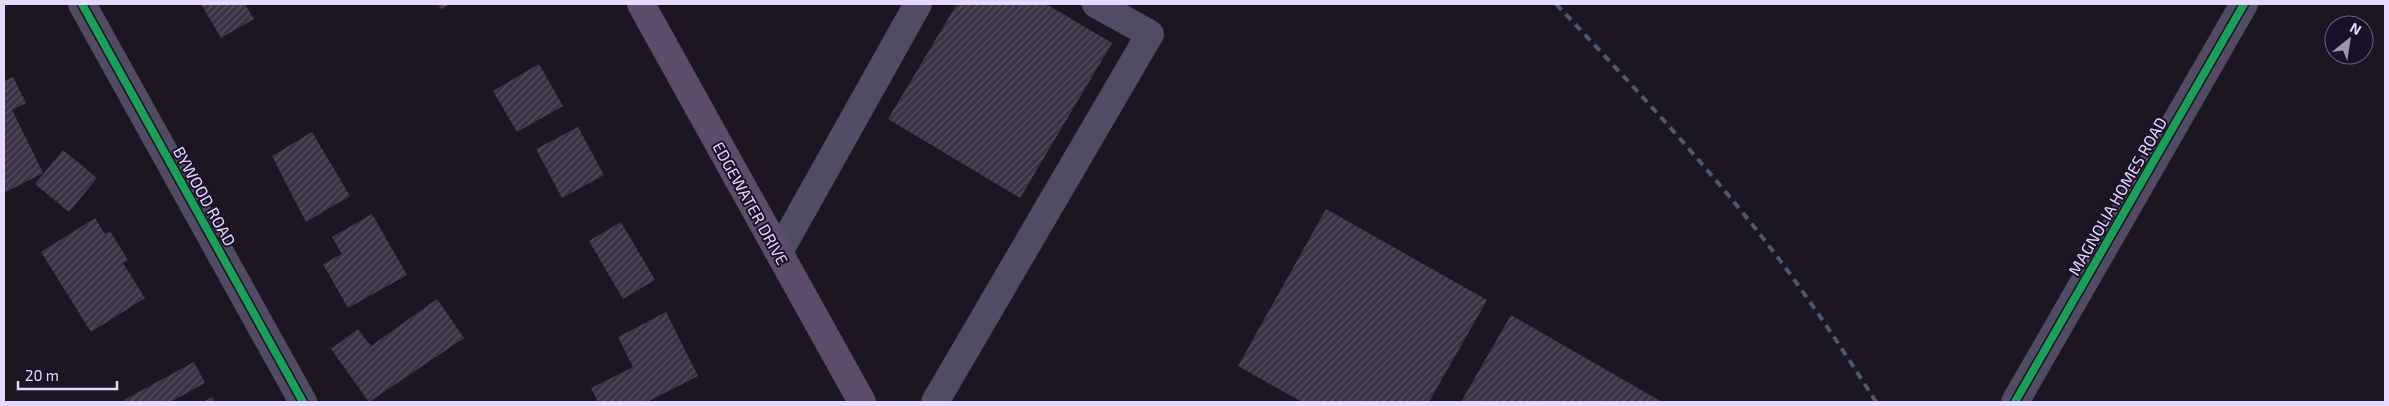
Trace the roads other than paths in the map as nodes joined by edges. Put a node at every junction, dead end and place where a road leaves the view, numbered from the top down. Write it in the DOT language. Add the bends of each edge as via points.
graph roads {
  1 [pos="82,4"];
  2 [pos="641,4"];
  3 [pos="918,4"];
  4 [pos="1096,4"];
  5 [pos="2244,4"];
  6 [pos="779,252"];
  7 [pos="303,402"];
  8 [pos="862,402"];
  9 [pos="935,402"];
  10 [pos="2015,402"];
  1 -- 7 [label="street, BYWOOD ROAD"];
  2 -- 6 [label="main road, EDGEWATER DRIVE"];
  3 -- 6 [label="street"];
  4 -- 9 [label="street" via="1150,34"];
  5 -- 10 [label="street, MAGNOLIA HOMES ROAD"];
  6 -- 8 [label="main road, EDGEWATER DRIVE"];
}
